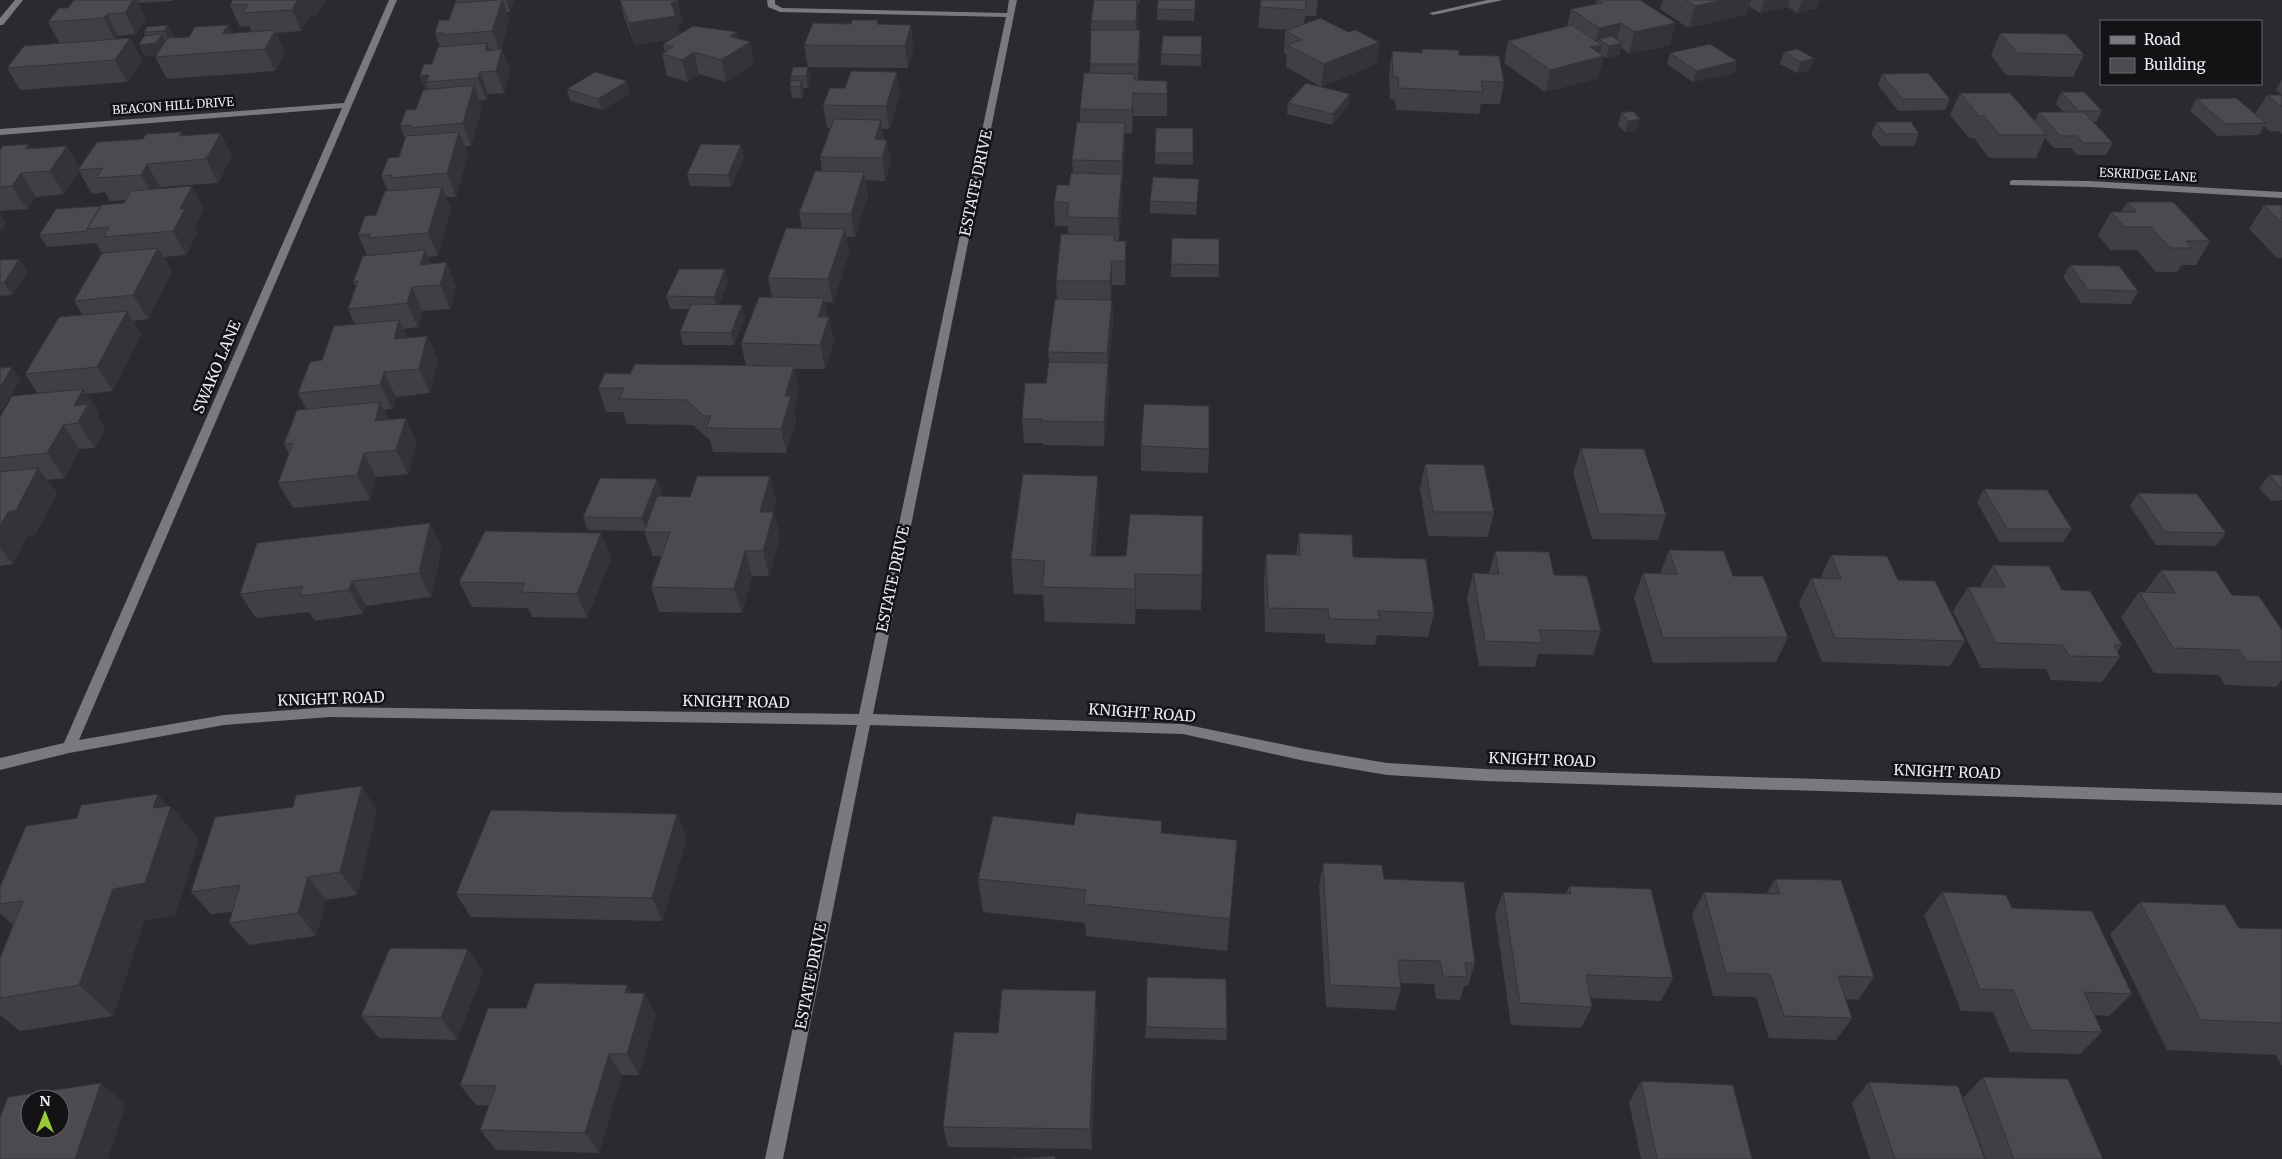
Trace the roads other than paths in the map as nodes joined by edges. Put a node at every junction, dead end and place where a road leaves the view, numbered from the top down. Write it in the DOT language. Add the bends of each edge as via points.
graph roads {
  1 [pos="19,0"];
  2 [pos="393,0"];
  3 [pos="771,0"];
  4 [pos="1013,0"];
  5 [pos="1499,0"];
  6 [pos="1433,13"];
  7 [pos="1011,15"];
  8 [pos="0,22"];
  9 [pos="347,105"];
  10 [pos="0,132"];
  11 [pos="2013,183"];
  12 [pos="2282,195"];
  13 [pos="863,720"];
  14 [pos="69,747"];
  15 [pos="0,764"];
  16 [pos="2282,799"];
  17 [pos="774,1159"];
  1 -- 8 [label="street"];
  2 -- 9 [label="street, SWAKO LANE"];
  3 -- 7 [label="street" via="771,4 780,10 807,12"];
  4 -- 7 [label="street, ESTATE DRIVE"];
  5 -- 6 [label="street"];
  7 -- 13 [label="street, ESTATE DRIVE"];
  9 -- 10 [label="street, BEACON HILL DRIVE"];
  9 -- 14 [label="street, SWAKO LANE"];
  11 -- 12 [label="street, ESKRIDGE LANE"];
  13 -- 14 [label="street, KNIGHT ROAD" via="330,712 224,720"];
  13 -- 16 [label="street, KNIGHT ROAD" via="1183,729 1387,769 1475,774"];
  13 -- 17 [label="street, ESTATE DRIVE"];
  14 -- 15 [label="street, KNIGHT ROAD"];
}
